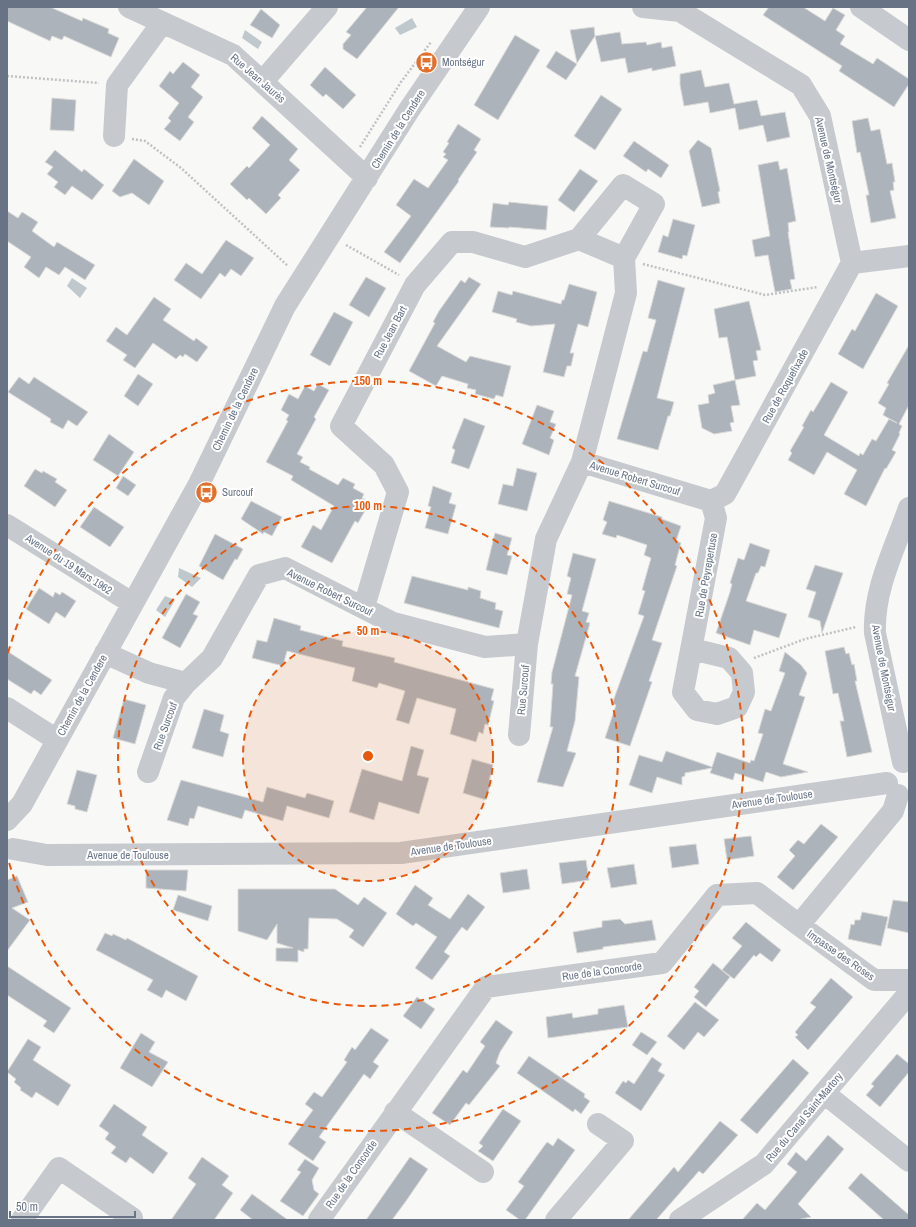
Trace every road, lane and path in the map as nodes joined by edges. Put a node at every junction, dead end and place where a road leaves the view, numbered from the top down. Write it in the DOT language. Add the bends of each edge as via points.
graph roads {
  1 [pos="129,7"];
  2 [pos="327,7"];
  3 [pos="479,7"];
  4 [pos="643,7"];
  5 [pos="861,7"];
  6 [pos="162,23"];
  7 [pos="909,40"];
  8 [pos="7,76"];
  9 [pos="263,81"];
  10 [pos="117,85"];
  11 [pos="114,136"];
  12 [pos="367,178"];
  13 [pos="330,235"];
  14 [pos="579,239"];
  15 [pos="909,256"];
  16 [pos="624,258"];
  17 [pos="852,264"];
  18 [pos="288,266"];
  19 [pos="842,283"];
  20 [pos="415,285"];
  21 [pos="582,462"];
  22 [pos="711,501"];
  23 [pos="909,508"];
  24 [pos="7,525"];
  25 [pos="132,604"];
  26 [pos="364,607"];
  27 [pos="875,623"];
  28 [pos="527,644"];
  29 [pos="692,649"];
  30 [pos="105,654"];
  31 [pos="735,666"];
  32 [pos="186,683"];
  33 [pos="7,708"];
  34 [pos="519,735"];
  35 [pos="57,740"];
  36 [pos="906,762"];
  37 [pos="148,772"];
  38 [pos="898,789"];
  39 [pos="7,820"];
  40 [pos="9,846"];
  41 [pos="799,925"];
  42 [pos="909,980"];
  43 [pos="909,993"];
  44 [pos="824,1093"];
  45 [pos="395,1112"];
  46 [pos="598,1124"];
  47 [pos="909,1161"];
  48 [pos="482,1172"];
  49 [pos="132,1218"];
  50 [pos="22,1220"];
  51 [pos="319,1220"];
  52 [pos="556,1220"];
  53 [pos="680,1220"];
  1 -- 6 [label="street, Rue Jean Jaurès"];
  2 -- 9 [label="street"];
  3 -- 12 [label="street, Chemin de la Cendere" via="417,97"];
  4 -- 17 [label="street, Avenue de Montségur" via="680,11 801,85 820,116"];
  5 -- 7 [label="street"];
  6 -- 9 [label="street, Rue Jean Jaurès" via="233,55"];
  6 -- 10 [label="street"];
  8 -- 10 [label="path"];
  9 -- 12 [label="street, Rue Jean Jaurès"];
  10 -- 11 [label="street"];
  11 -- 18 [label="path" via="145,141 180,168"];
  12 -- 13 [label="street, Chemin de la Cendere"];
  13 -- 20 [label="path"];
  13 -- 25 [label="street, Chemin de la Cendere" via="285,306 198,484"];
  14 -- 16 [label="street"];
  14 -- 16 [label="street" via="623,185 654,204"];
  14 -- 20 [label="street, Rue Jean Bart" via="525,257 473,242 452,242"];
  15 -- 17 [label="street"];
  16 -- 19 [label="path" via="764,295"];
  16 -- 21 [label="street" via="626,293"];
  17 -- 19 [label="street, Rue de Roquefixade"];
  19 -- 22 [label="street, Rue de Roquefixade" via="725,494"];
  20 -- 26 [label="street, Rue Jean Bart" via="341,426 384,465 398,492"];
  21 -- 22 [label="street, Avenue Robert Surcouf"];
  21 -- 28 [label="street, Avenue Robert Surcouf" via="546,539"];
  22 -- 29 [label="street, Rue de Peyrepertuse" via="716,518"];
  23 -- 27 [label="street, Avenue de Montségur" via="877,600"];
  24 -- 25 [label="street, Avenue du 19 Mars 1962"];
  25 -- 30 [label="street, Chemin de la Cendere"];
  26 -- 28 [label="street, Avenue Robert Surcouf" via="393,623 485,647"];
  26 -- 32 [label="street, Avenue Robert Surcouf" via="285,568 258,575 212,658"];
  27 -- 31 [label="path" via="805,639"];
  27 -- 36 [label="street, Avenue de Montségur" via="875,633"];
  28 -- 34 [label="street, Rue Surcouf"];
  29 -- 31 [label="street" via="729,658"];
  29 -- 31 [label="street" via="683,692 697,710 717,714 737,707 744,692 742,673"];
  30 -- 32 [label="street" via="149,673"];
  30 -- 35 [label="street, Chemin de la Cendere"];
  32 -- 37 [label="street, Rue Surcouf" via="174,698"];
  33 -- 35 [label="street"];
  35 -- 39 [label="street, Chemin de la Cendere" via="22,804"];
  36 -- 38 [label="street" via="895,767 888,776"];
  38 -- 40 [label="street, Avenue de Toulouse" via="402,853 47,855"];
  38 -- 41 [label="street" via="893,811"];
  41 -- 42 [label="street, Impasse des Roses" via="874,980"];
  41 -- 45 [label="street, Rue de la Concorde" via="757,893 717,895 662,963 486,987"];
  43 -- 44 [label="street, Rue du Canal Saint-Martory"];
  44 -- 47 [label="street"];
  44 -- 53 [label="street, Rue du Canal Saint-Martory" via="764,1164"];
  45 -- 48 [label="street"];
  45 -- 51 [label="street, Rue de la Concorde"];
  46 -- 52 [label="street" via="623,1141"];
  49 -- 50 [label="street" via="59,1168"];
}
